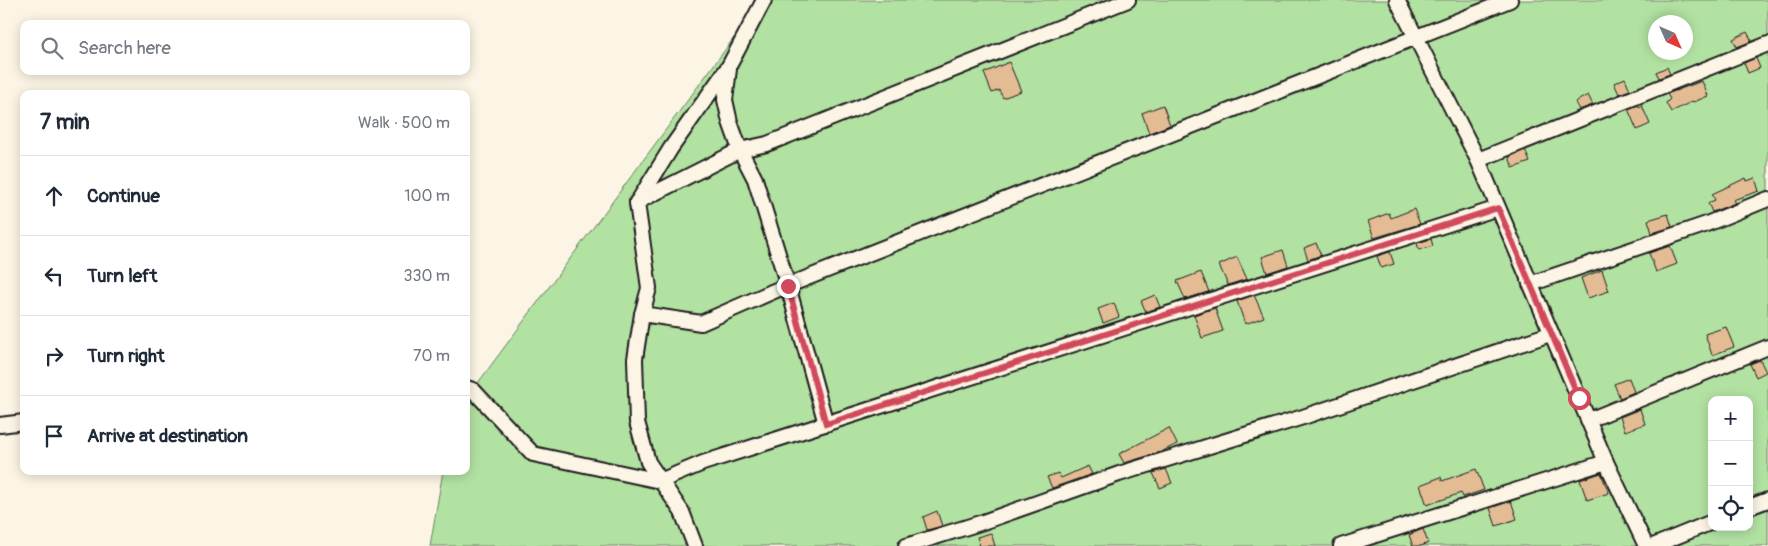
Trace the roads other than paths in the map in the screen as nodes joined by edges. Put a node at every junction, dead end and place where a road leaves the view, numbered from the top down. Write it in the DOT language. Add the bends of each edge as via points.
graph roads {
  1 [pos="764,0"];
  2 [pos="1128,0"];
  3 [pos="1397,0"];
  4 [pos="1510,0"];
  5 [pos="1416,38"];
  6 [pos="1768,44"];
  7 [pos="730,66"];
  8 [pos="740,150"];
  9 [pos="1478,160"];
  10 [pos="1768,199"];
  11 [pos="636,202"];
  12 [pos="1498,208"];
  13 [pos="1530,284"];
  14 [pos="788,286"];
  15 [pos="642,314"];
  16 [pos="1550,334"];
  17 [pos="1768,347"];
  18 [pos="470,389"];
  19 [pos="1590,420"];
  20 [pos="20,422"];
  21 [pos="826,424"];
  22 [pos="0,425"];
  23 [pos="1606,462"];
  24 [pos="660,481"];
  25 [pos="1768,500"];
  26 [pos="1753,506"];
  27 [pos="1708,524"];
  28 [pos="695,546"];
  29 [pos="906,546"];
  30 [pos="1341,546"];
  31 [pos="1646,546"];
  32 [pos="1653,546"];
  1 -- 7 [label="street"];
  2 -- 8 [label="street" via="767,144"];
  3 -- 5 [label="street"];
  4 -- 5 [label="street"];
  5 -- 9 [label="street"];
  5 -- 14 [label="street"];
  6 -- 9 [label="street"];
  7 -- 8 [label="street" via="725,100"];
  7 -- 11 [label="street"];
  8 -- 11 [label="street"];
  8 -- 14 [label="street" via="755,179"];
  9 -- 12 [label="street"];
  10 -- 13 [label="street" via="1704,225"];
  11 -- 15 [label="street" via="649,288"];
  12 -- 13 [label="street"];
  12 -- 21 [label="street"];
  13 -- 16 [label="street"];
  14 -- 15 [label="street" via="701,323"];
  14 -- 21 [label="street"];
  15 -- 24 [label="street" via="635,359 637,422 648,462"];
  16 -- 19 [label="street"];
  16 -- 29 [label="street"];
  17 -- 19 [label="street"];
  18 -- 24 [label="street" via="533,454"];
  19 -- 23 [label="street"];
  20 -- 22 [label="street"];
  21 -- 24 [label="street" via="703,463"];
  23 -- 30 [label="street"];
  23 -- 31 [label="street"];
  24 -- 28 [label="street" via="682,512"];
  25 -- 26 [label="street"];
  27 -- 32 [label="street"];
}
